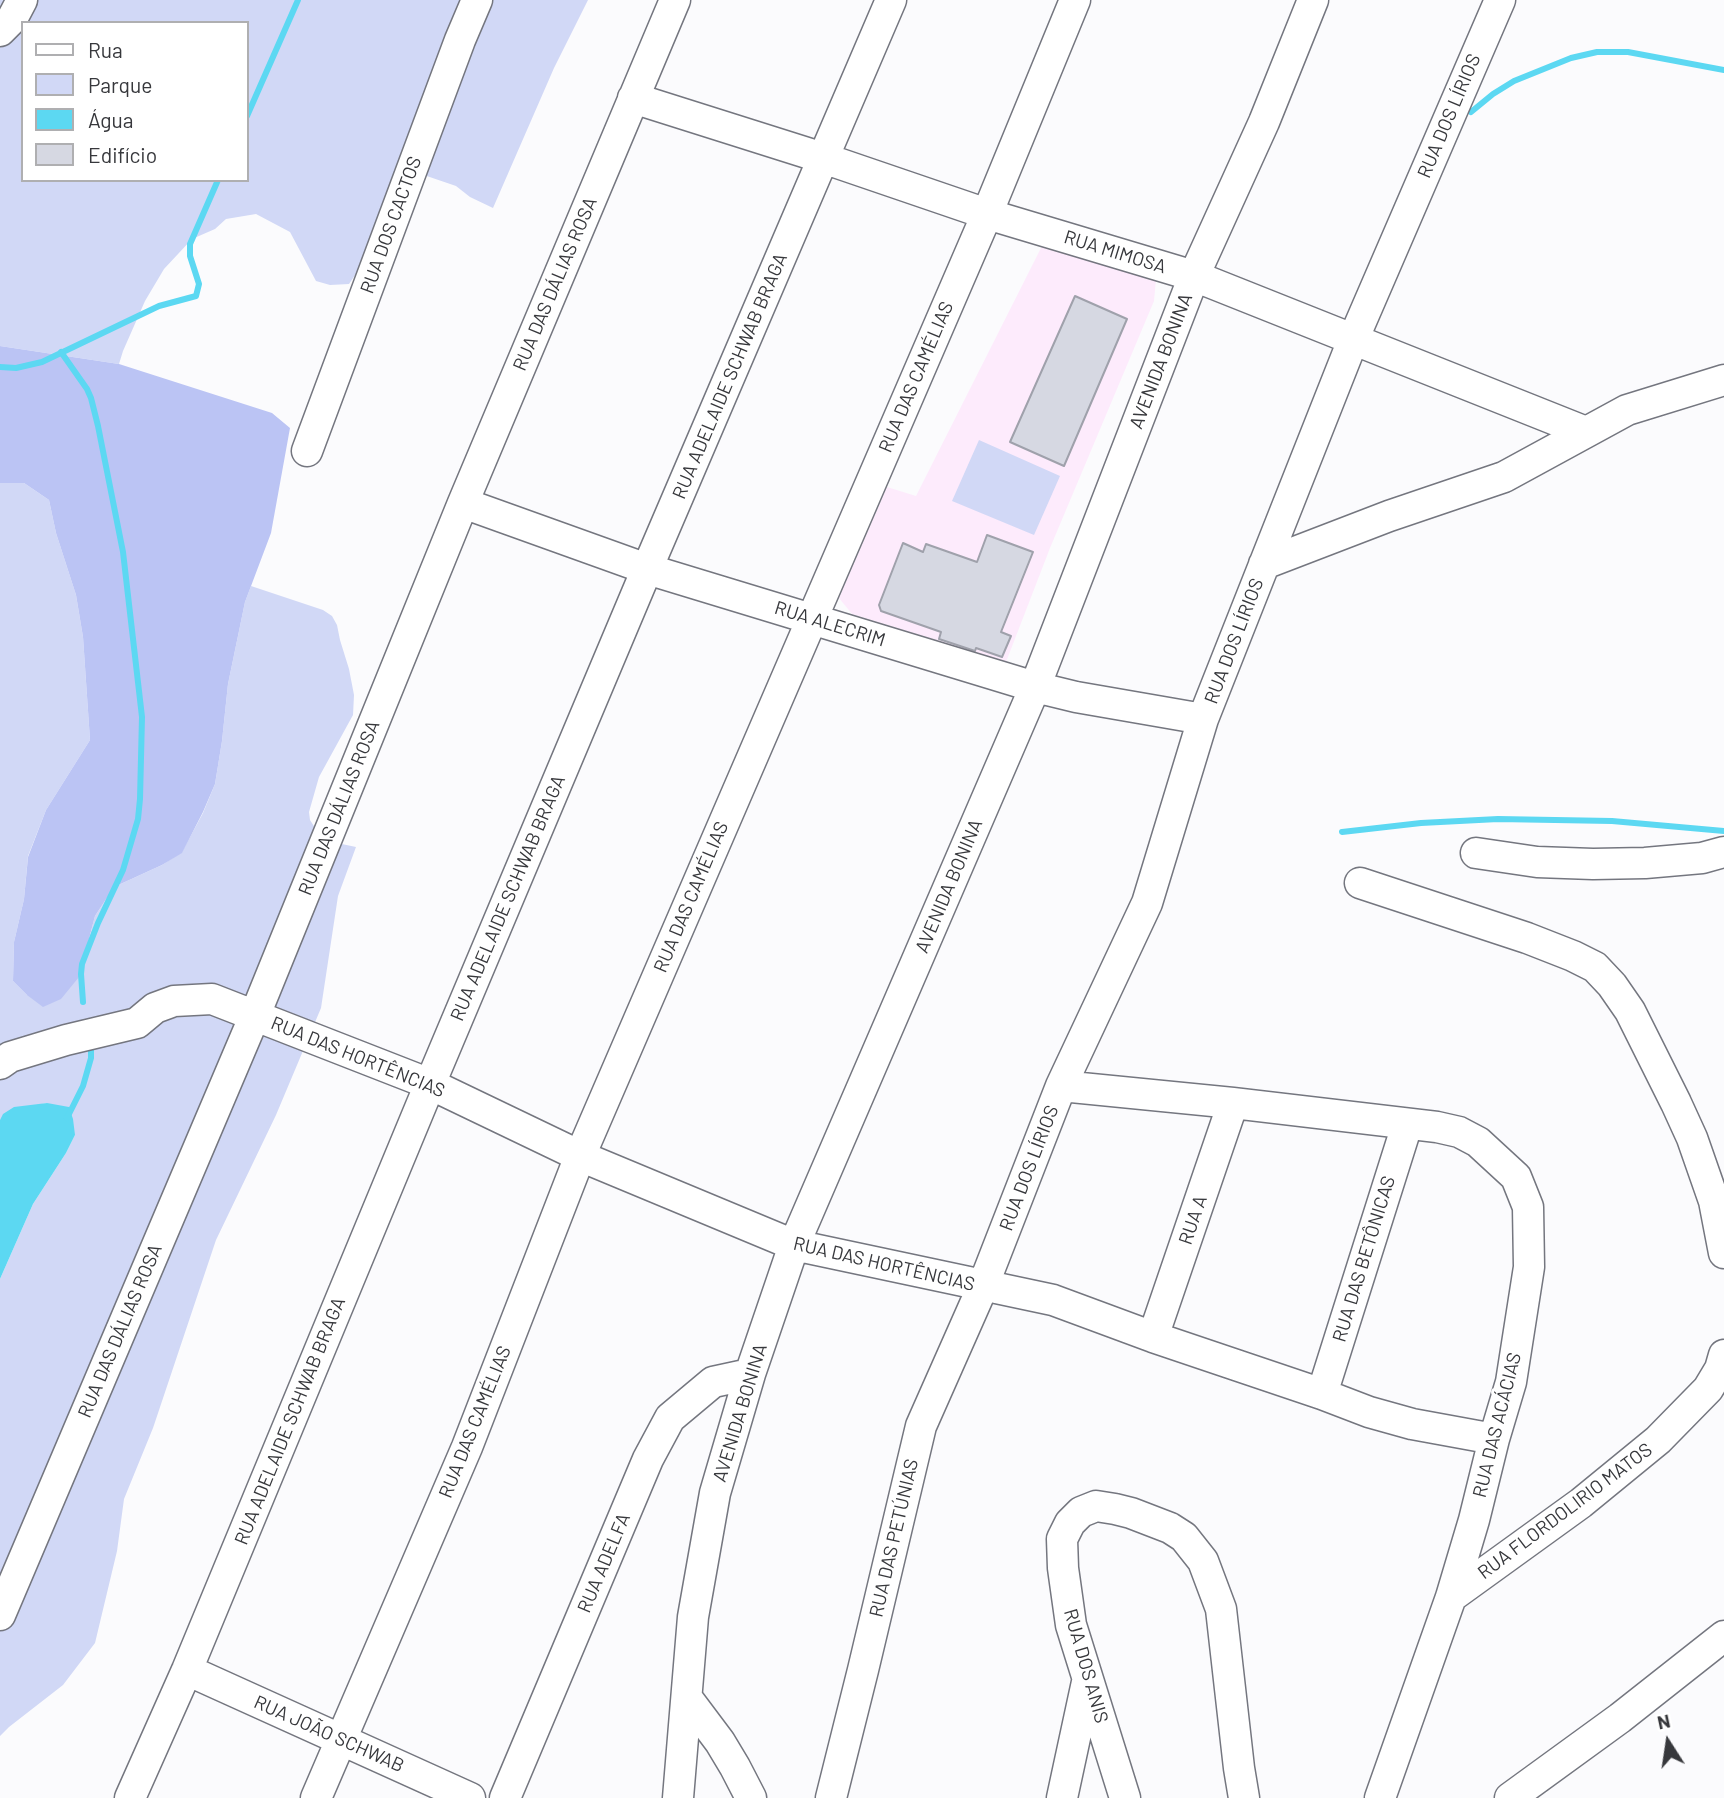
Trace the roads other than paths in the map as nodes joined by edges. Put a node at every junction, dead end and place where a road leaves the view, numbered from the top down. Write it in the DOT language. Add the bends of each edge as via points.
graph roads {
  1 [pos="22,0"];
  2 [pos="477,0"];
  3 [pos="675,0"];
  4 [pos="891,0"];
  5 [pos="1075,0"];
  6 [pos="1314,0"];
  7 [pos="1499,0"];
  8 [pos="0,31"];
  9 [pos="633,98"];
  10 [pos="823,158"];
  11 [pos="987,214"];
  12 [pos="1194,276"];
  13 [pos="1353,340"];
  14 [pos="1724,380"];
  15 [pos="1586,432"];
  16 [pos="306,451"];
  17 [pos="463,503"];
  18 [pos="1264,564"];
  19 [pos="647,569"];
  20 [pos="811,618"];
  21 [pos="1035,687"];
  22 [pos="1203,719"];
  23 [pos="1724,852"];
  24 [pos="1476,853"];
  25 [pos="1360,883"];
  26 [pos="255,1015"];
  27 [pos="0,1064"];
  28 [pos="430,1084"];
  29 [pos="1061,1086"];
  30 [pos="1233,1104"];
  31 [pos="1406,1125"];
  32 [pos="580,1156"];
  33 [pos="794,1245"];
  34 [pos="1724,1252"];
  35 [pos="983,1286"];
  36 [pos="1153,1337"];
  37 [pos="1724,1354"];
  38 [pos="750,1374"];
  39 [pos="1322,1394"];
  40 [pos="1494,1439"];
  41 [pos="1451,1597"];
  42 [pos="0,1615"];
  43 [pos="1724,1636"];
  44 [pos="187,1670"];
  45 [pos="1088,1679"];
  46 [pos="687,1698"];
  47 [pos="341,1739"];
  48 [pos="130,1798"];
  49 [pos="316,1798"];
  50 [pos="470,1798"];
  51 [pos="505,1798"];
  52 [pos="678,1798"];
  53 [pos="751,1798"];
  54 [pos="831,1798"];
  55 [pos="1062,1798"];
  56 [pos="1125,1798"];
  57 [pos="1244,1798"];
  58 [pos="1380,1798"];
  59 [pos="1510,1798"];
  1 -- 8 [label="street"];
  2 -- 16 [label="street, RUA DOS CACTOS"];
  3 -- 9 [label="street, RUA DAS DÁLIAS ROSA"];
  4 -- 10 [label="street, RUA ADELAIDE SCHWAB BRAGA"];
  5 -- 11 [label="street, RUA DAS CAMÉLIAS"];
  6 -- 12 [label="street, AVENIDA BONINA"];
  7 -- 13 [label="street, RUA DOS LÍRIOS"];
  9 -- 10 [label="street, RUA MIMOSA"];
  9 -- 17 [label="street, RUA DAS DÁLIAS ROSA"];
  10 -- 11 [label="street, RUA MIMOSA"];
  10 -- 19 [label="street, RUA ADELAIDE SCHWAB BRAGA"];
  11 -- 12 [label="street, RUA MIMOSA"];
  11 -- 20 [label="street, RUA DAS CAMÉLIAS"];
  12 -- 13 [label="street, RUA MIMOSA"];
  12 -- 21 [label="street, AVENIDA BONINA"];
  13 -- 15 [label="street, RUA MIMOSA"];
  13 -- 18 [label="street, RUA DOS LÍRIOS"];
  14 -- 15 [label="street" via="1627,410"];
  15 -- 18 [label="street" via="1504,477"];
  17 -- 19 [label="street, RUA ALECRIM"];
  17 -- 26 [label="street, RUA DAS DÁLIAS ROSA"];
  18 -- 22 [label="street, RUA DOS LÍRIOS"];
  19 -- 20 [label="street, RUA ALECRIM"];
  19 -- 28 [label="street, RUA ADELAIDE SCHWAB BRAGA"];
  20 -- 21 [label="street, RUA ALECRIM"];
  20 -- 32 [label="street, RUA DAS CAMÉLIAS"];
  21 -- 22 [label="street, RUA ALECRIM"];
  21 -- 33 [label="street, AVENIDA BONINA"];
  22 -- 29 [label="street, RUA DOS LÍRIOS" via="1147,903"];
  23 -- 24 [label="street" via="1702,858 1593,864"];
  25 -- 34 [label="street" via="1527,938 1595,967 1630,1011 1692,1138 1714,1201"];
  26 -- 27 [label="street, RUA DAS HORTÊNCIAS" via="212,999 174,1001 155,1008 137,1023 43,1047"];
  26 -- 28 [label="street, RUA DAS HORTÊNCIAS"];
  26 -- 42 [label="street, RUA DAS DÁLIAS ROSA"];
  28 -- 32 [label="street, RUA DAS HORTÊNCIAS"];
  28 -- 44 [label="street, RUA ADELAIDE SCHWAB BRAGA"];
  29 -- 30 [label="street, RUA DAS ACÁCIAS"];
  29 -- 35 [label="street, RUA DOS LÍRIOS"];
  30 -- 31 [label="street, RUA DAS ACÁCIAS"];
  30 -- 36 [label="street, RUA A"];
  31 -- 39 [label="street, RUA DAS BETÔNICAS"];
  31 -- 40 [label="street, RUA DAS ACÁCIAS" via="1459,1132 1478,1143 1516,1177 1528,1207 1529,1267 1511,1382"];
  32 -- 33 [label="street, RUA DAS HORTÊNCIAS"];
  32 -- 47 [label="street, RUA DAS CAMÉLIAS" via="467,1447"];
  33 -- 35 [label="street, RUA DAS HORTÊNCIAS"];
  33 -- 38 [label="street, AVENIDA BONINA"];
  35 -- 36 [label="street, RUA DAS HORTÊNCIAS" via="1053,1300"];
  35 -- 54 [label="street, RUA DAS PETÚNIAS" via="921,1426"];
  36 -- 39 [label="street, RUA DAS HORTÊNCIAS"];
  37 -- 41 [label="street, RUA FLORDOLIRIO MATOS" via="1708,1389 1658,1440 1581,1503"];
  38 -- 46 [label="street, AVENIDA BONINA" via="713,1506 693,1617"];
  38 -- 51 [label="street, RUA ADELFA" via="713,1382 670,1418 637,1483"];
  39 -- 40 [label="street, RUA DAS HORTÊNCIAS" via="1412,1424"];
  40 -- 41 [label="street, RUA DAS ACÁCIAS"];
  41 -- 58 [label="street, RUA DAS ACÁCIAS"];
  43 -- 59 [label="street"];
  44 -- 47 [label="street, RUA JOÃO SCHWAB"];
  44 -- 48 [label="street, RUA ADELAIDE SCHWAB BRAGA"];
  45 -- 55 [label="street"];
  45 -- 56 [label="street, RUA DOS ANIS"];
  45 -- 57 [label="street, RUA DOS ANIS" via="1070,1625 1062,1539 1081,1512 1096,1507 1131,1513 1170,1528 1184,1537 1203,1561 1221,1609"];
  46 -- 52 [label="street, AVENIDA BONINA"];
  46 -- 53 [label="street" via="720,1742"];
  47 -- 49 [label="street, RUA DAS CAMÉLIAS"];
  47 -- 50 [label="street, RUA JOÃO SCHWAB"];
}
